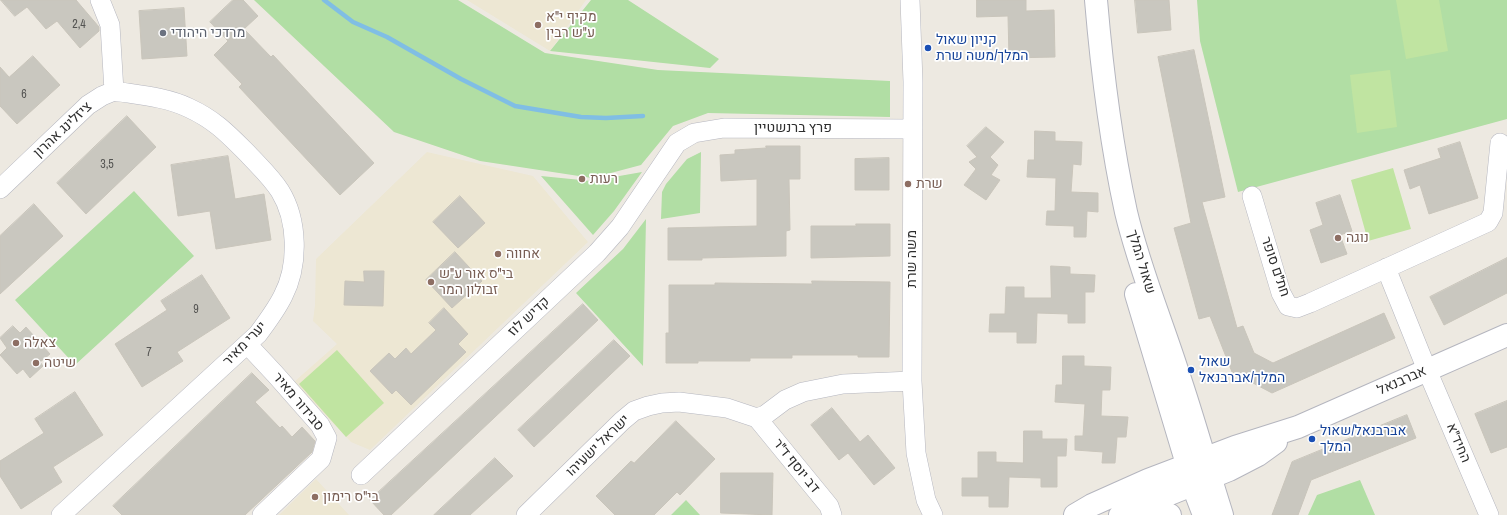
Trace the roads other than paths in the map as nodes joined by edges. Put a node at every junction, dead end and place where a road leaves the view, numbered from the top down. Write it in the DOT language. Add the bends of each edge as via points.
graph roads {
  1 [pos="100,0"];
  2 [pos="910,0"];
  3 [pos="1083,0"];
  4 [pos="1096,0"];
  5 [pos="114,91"];
  6 [pos="912,129"];
  7 [pos="677,143"];
  8 [pos="1500,143"];
  9 [pos="0,189"];
  10 [pos="1252,196"];
  11 [pos="1386,268"];
  12 [pos="1507,335"];
  13 [pos="247,344"];
  14 [pos="1427,370"];
  15 [pos="912,381"];
  16 [pos="757,418"];
  17 [pos="1199,471"];
  18 [pos="362,475"];
  19 [pos="1122,514"];
  20 [pos="62,515"];
  21 [pos="262,515"];
  22 [pos="526,515"];
  23 [pos="832,515"];
  24 [pos="933,515"];
  25 [pos="1075,515"];
  26 [pos="1170,515"];
  27 [pos="1204,515"];
  28 [pos="1222,515"];
  29 [pos="1489,515"];
  1 -- 5 [label="street" via="110,26"];
  2 -- 6 [label="street, משה שרת"];
  3 -- 17 [label="street, שאול המלך" via="1094,107 1114,216 1125,257"];
  4 -- 17 [label="street, שאול המלך" via="1106,97 1127,213 1137,253 1178,374"];
  5 -- 9 [label="street, ציזלינג אהרון" via="88,105"];
  5 -- 13 [label="street, יערי מאיר" via="165,100 208,117 224,129 280,192 290,212 293,232 294,252 290,274 284,295 270,318"];
  6 -- 7 [label="street, פרץ ברנשטיין" via="724,128 694,133"];
  6 -- 15 [label="street, משה שרת"];
  7 -- 18 [label="street, קדיש לוז" via="628,216 597,253"];
  8 -- 11 [label="street, חת\"ם סופר" via="1493,213 1488,222"];
  10 -- 11 [label="street, חת\"ם סופר" via="1281,293 1288,306 1297,308 1310,304"];
  11 -- 14 [label="street"];
  12 -- 14 [label="street, אברבנאל"];
  13 -- 20 [label="street, יערי מאיר"];
  13 -- 21 [label="street, סבידור מאיר" via="320,425 326,438 321,459"];
  14 -- 17 [label="street, אברבנאל" via="1298,428 1235,447"];
  14 -- 29 [label="street, החיד\"א"];
  15 -- 16 [label="street" via="843,384 803,392"];
  15 -- 24 [label="street, משה שרת" via="916,453 926,500"];
  16 -- 22 [label="street, ישראל ישעיהו" via="727,408 679,402 662,403 634,411"];
  16 -- 23 [label="street, דב יוסף ד\"ר" via="829,506"];
  17 -- 19 [label="street"];
  17 -- 25 [label="street" via="1099,502"];
  17 -- 27 [label="street, שאול המלך"];
  17 -- 28 [label="street, שאול המלך"];
  19 -- 26 [label="street" via="1144,512"];
}
